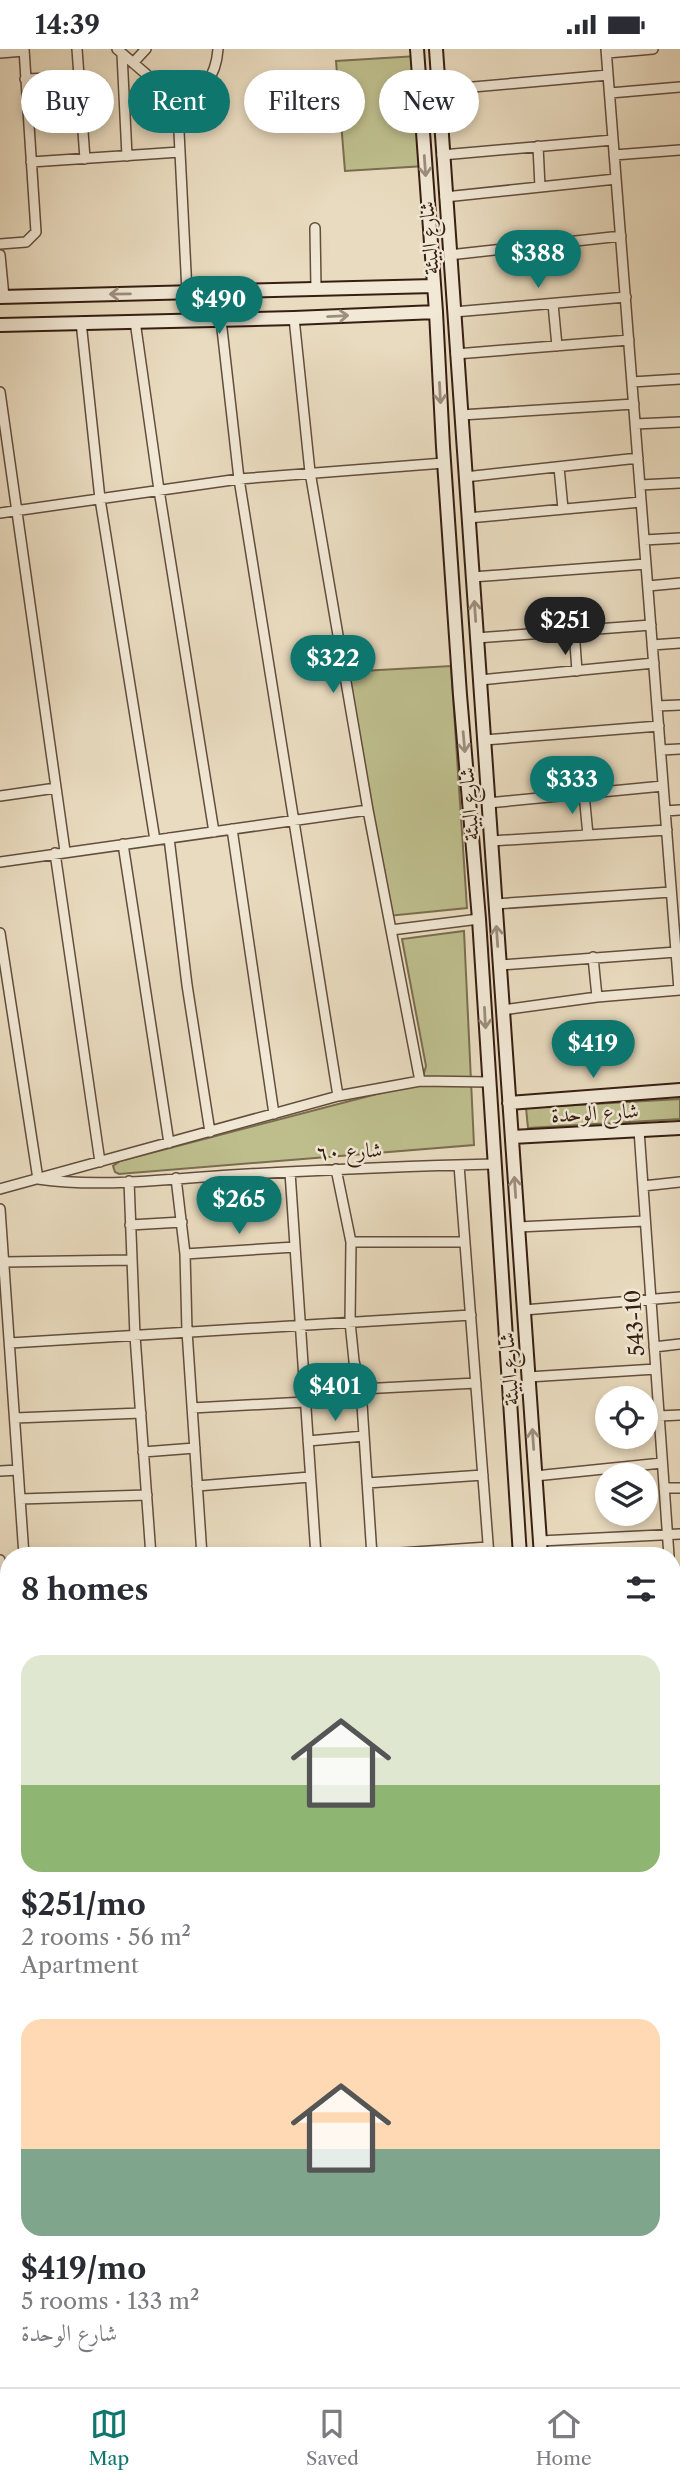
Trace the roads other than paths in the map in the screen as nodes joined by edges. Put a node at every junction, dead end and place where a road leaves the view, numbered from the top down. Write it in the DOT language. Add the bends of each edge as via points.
graph roads {
  1 [pos="77,49"];
  2 [pos="146,49"];
  3 [pos="218,49"];
  4 [pos="417,49"];
  5 [pos="436,49"];
  6 [pos="653,49"];
  7 [pos="24,50"];
  8 [pos="120,51"];
  9 [pos="606,51"];
  10 [pos="0,53"];
  11 [pos="133,63"];
  12 [pos="25,70"];
  13 [pos="78,70"];
  14 [pos="141,70"];
  15 [pos="215,70"];
  16 [pos="438,70"];
  17 [pos="608,75"];
  18 [pos="479,86"];
  19 [pos="680,87"];
  20 [pos="610,93"];
  21 [pos="29,133"];
  22 [pos="83,133"];
  23 [pos="179,133"];
  24 [pos="441,133"];
  25 [pos="613,140"];
  26 [pos="538,146"];
  27 [pos="680,150"];
  28 [pos="180,152"];
  29 [pos="442,155"];
  30 [pos="614,155"];
  31 [pos="127,156"];
  32 [pos="85,159"];
  33 [pos="31,162"];
  34 [pos="616,179"];
  35 [pos="540,187"];
  36 [pos="445,197"];
  37 [pos="315,228"];
  38 [pos="621,236"];
  39 [pos="0,244"];
  40 [pos="0,255"];
  41 [pos="449,255"];
  42 [pos="434,286"];
  43 [pos="316,289"];
  44 [pos="187,292"];
  45 [pos="2,297"];
  46 [pos="625,297"];
  47 [pos="553,304"];
  48 [pos="436,312"];
  49 [pos="454,312"];
  50 [pos="294,319"];
  51 [pos="221,320"];
  52 [pos="135,321"];
  53 [pos="81,323"];
  54 [pos="0,325"];
  55 [pos="629,340"];
  56 [pos="557,346"];
  57 [pos="456,354"];
  58 [pos="680,379"];
  59 [pos="632,382"];
  60 [pos="0,392"];
  61 [pos="634,404"];
  62 [pos="461,415"];
  63 [pos="680,422"];
  64 [pos="635,424"];
  65 [pos="638,458"];
  66 [pos="444,463"];
  67 [pos="559,467"];
  68 [pos="310,472"];
  69 [pos="465,477"];
  70 [pos="239,479"];
  71 [pos="680,483"];
  72 [pos="640,485"];
  73 [pos="159,490"];
  74 [pos="100,499"];
  75 [pos="641,502"];
  76 [pos="563,509"];
  77 [pos="16,510"];
  78 [pos="0,513"];
  79 [pos="468,518"];
  80 [pos="680,538"];
  81 [pos="645,540"];
  82 [pos="646,563"];
  83 [pos="472,577"];
  84 [pos="680,583"];
  85 [pos="648,586"];
  86 [pos="651,625"];
  87 [pos="574,631"];
  88 [pos="477,638"];
  89 [pos="680,643"];
  90 [pos="652,645"];
  91 [pos="654,663"];
  92 [pos="577,671"];
  93 [pos="480,680"];
  94 [pos="480,694"];
  95 [pos="460,695"];
  96 [pos="680,705"];
  97 [pos="657,706"];
  98 [pos="659,726"];
  99 [pos="484,740"];
  100 [pos="680,749"];
  101 [pos="661,750"];
  102 [pos="663,786"];
  103 [pos="56,788"];
  104 [pos="584,794"];
  105 [pos="0,796"];
  106 [pos="488,803"];
  107 [pos="368,810"];
  108 [pos="680,810"];
  109 [pos="666,811"];
  110 [pos="293,821"];
  111 [pos="232,829"];
  112 [pos="667,830"];
  113 [pos="214,832"];
  114 [pos="588,835"];
  115 [pos="169,838"];
  116 [pos="155,840"];
  117 [pos="491,841"];
  118 [pos="123,844"];
  119 [pos="60,852"];
  120 [pos="0,862"];
  121 [pos="675,870"];
  122 [pos="671,892"];
  123 [pos="495,904"];
  124 [pos="677,912"];
  125 [pos="479,919"];
  126 [pos="391,930"];
  127 [pos="0,933"];
  128 [pos="676,952"];
  129 [pos="593,957"];
  130 [pos="499,965"];
  131 [pos="680,990"];
  132 [pos="597,997"];
  133 [pos="503,1010"];
  134 [pos="420,1081"];
  135 [pos="489,1082"];
  136 [pos="680,1090"];
  137 [pos="338,1096"];
  138 [pos="509,1103"];
  139 [pos="274,1114"];
  140 [pos="680,1128"];
  141 [pos="639,1130"];
  142 [pos="210,1132"];
  143 [pos="512,1137"];
  144 [pos="169,1143"];
  145 [pos="100,1162"];
  146 [pos="494,1164"];
  147 [pos="459,1165"];
  148 [pos="337,1169"];
  149 [pos="290,1172"];
  150 [pos="176,1178"];
  151 [pos="38,1179"];
  152 [pos="129,1181"];
  153 [pos="680,1182"];
  154 [pos="643,1186"];
  155 [pos="0,1189"];
  156 [pos="0,1209"];
  157 [pos="182,1221"];
  158 [pos="645,1221"];
  159 [pos="130,1225"];
  160 [pos="518,1227"];
  161 [pos="351,1242"];
  162 [pos="465,1242"];
  163 [pos="295,1247"];
  164 [pos="186,1254"];
  165 [pos="131,1260"];
  166 [pos="4,1262"];
  167 [pos="521,1274"];
  168 [pos="501,1275"];
  169 [pos="680,1297"];
  170 [pos="651,1301"];
  171 [pos="524,1310"];
  172 [pos="471,1315"];
  173 [pos="350,1322"];
  174 [pos="300,1324"];
  175 [pos="187,1331"];
  176 [pos="135,1336"];
  177 [pos="10,1343"];
  178 [pos="680,1344"];
  179 [pos="654,1347"];
  180 [pos="656,1369"];
  181 [pos="528,1377"];
  182 [pos="476,1383"];
  183 [pos="361,1389"];
  184 [pos="305,1402"];
  185 [pos="192,1408"];
  186 [pos="141,1413"];
  187 [pos="680,1415"];
  188 [pos="659,1416"];
  189 [pos="15,1418"];
  190 [pos="364,1436"];
  191 [pos="308,1441"];
  192 [pos="195,1448"];
  193 [pos="144,1452"];
  194 [pos="662,1463"];
  195 [pos="18,1470"];
  196 [pos="0,1471"];
  197 [pos="483,1475"];
  198 [pos="535,1476"];
  199 [pos="310,1477"];
  200 [pos="367,1483"];
  201 [pos="197,1486"];
  202 [pos="664,1488"];
  203 [pos="680,1488"];
  204 [pos="147,1495"];
  205 [pos="20,1499"];
  206 [pos="680,1534"];
  207 [pos="667,1535"];
  208 [pos="540,1541"];
  209 [pos="23,1547"];
  210 [pos="150,1547"];
  211 [pos="201,1547"];
  212 [pos="315,1547"];
  213 [pos="371,1547"];
  214 [pos="489,1547"];
  215 [pos="519,1547"];
  216 [pos="540,1547"];
  217 [pos="668,1547"];
  1 -- 13 [label="street"];
  2 -- 11 [label="street"];
  3 -- 15 [label="street"];
  4 -- 42 [label="street, شارع البيئة, one-way"];
  5 -- 16 [label="street, شارع البيئة"];
  6 -- 9 [label="street"];
  7 -- 10 [label="street"];
  7 -- 12 [label="street"];
  8 -- 11 [label="street"];
  8 -- 31 [label="street"];
  9 -- 17 [label="street"];
  11 -- 14 [label="street"];
  17 -- 18 [label="street"];
  17 -- 20 [label="street"];
  19 -- 20 [label="street"];
  20 -- 25 [label="street"];
  21 -- 33 [label="street"];
  22 -- 32 [label="street"];
  23 -- 28 [label="street"];
  24 -- 29 [label="street, شارع البيئة"];
  25 -- 26 [label="street"];
  25 -- 30 [label="street"];
  26 -- 29 [label="street"];
  26 -- 35 [label="street"];
  27 -- 30 [label="street"];
  28 -- 31 [label="street"];
  28 -- 44 [label="street"];
  29 -- 36 [label="street, شارع البيئة"];
  30 -- 34 [label="street"];
  31 -- 32 [label="street"];
  32 -- 33 [label="street"];
  33 -- 39 [label="street" via="36,232 26,242"];
  34 -- 35 [label="street"];
  34 -- 38 [label="street"];
  35 -- 36 [label="street"];
  36 -- 41 [label="street, شارع البيئة"];
  37 -- 43 [label="street"];
  38 -- 41 [label="street"];
  38 -- 46 [label="street"];
  40 -- 45 [label="street"];
  41 -- 49 [label="street, شارع البيئة"];
  42 -- 43 [label="street"];
  42 -- 48 [label="street, شارع البيئة"];
  43 -- 44 [label="street"];
  44 -- 45 [label="street, one-way"];
  46 -- 47 [label="street"];
  46 -- 55 [label="street"];
  47 -- 49 [label="street"];
  47 -- 56 [label="street"];
  50 -- 48 [label="street, one-way"];
  48 -- 66 [label="street, شارع البيئة, one-way"];
  49 -- 57 [label="street, شارع البيئة"];
  50 -- 51 [label="street"];
  50 -- 68 [label="street"];
  51 -- 52 [label="street"];
  51 -- 70 [label="street"];
  52 -- 53 [label="street"];
  52 -- 73 [label="street"];
  53 -- 54 [label="street"];
  53 -- 74 [label="street"];
  55 -- 56 [label="street"];
  55 -- 59 [label="street"];
  56 -- 57 [label="street"];
  57 -- 62 [label="street, شارع البيئة"];
  58 -- 59 [label="street"];
  59 -- 61 [label="street"];
  60 -- 77 [label="street"];
  61 -- 62 [label="street"];
  61 -- 64 [label="street"];
  62 -- 69 [label="street, شارع البيئة"];
  63 -- 64 [label="street"];
  64 -- 65 [label="street"];
  65 -- 67 [label="street"];
  65 -- 72 [label="street"];
  66 -- 68 [label="street"];
  66 -- 95 [label="street, شارع البيئة"];
  67 -- 69 [label="street"];
  67 -- 76 [label="street"];
  68 -- 70 [label="street"];
  68 -- 107 [label="street"];
  69 -- 79 [label="street, شارع البيئة"];
  70 -- 73 [label="street"];
  70 -- 110 [label="street"];
  71 -- 72 [label="street"];
  72 -- 75 [label="street"];
  73 -- 74 [label="street"];
  73 -- 113 [label="street"];
  74 -- 77 [label="street"];
  74 -- 116 [label="street"];
  75 -- 76 [label="street"];
  75 -- 81 [label="street"];
  76 -- 79 [label="street"];
  77 -- 78 [label="street"];
  77 -- 103 [label="street"];
  79 -- 83 [label="street, شارع البيئة"];
  80 -- 81 [label="street"];
  81 -- 82 [label="street"];
  82 -- 83 [label="street"];
  82 -- 85 [label="street"];
  88 -- 83 [label="street, شارع البيئة, one-way"];
  84 -- 85 [label="street"];
  85 -- 86 [label="street"];
  86 -- 87 [label="street"];
  86 -- 90 [label="street"];
  87 -- 88 [label="street"];
  87 -- 92 [label="street"];
  88 -- 93 [label="street, شارع البيئة"];
  89 -- 90 [label="street"];
  90 -- 91 [label="street"];
  91 -- 92 [label="street"];
  91 -- 97 [label="street"];
  92 -- 93 [label="street"];
  93 -- 94 [label="street, شارع البيئة"];
  94 -- 95 [label="street"];
  94 -- 99 [label="street, شارع البيئة"];
  95 -- 125 [label="street, شارع البيئة, one-way"];
  96 -- 97 [label="street"];
  97 -- 98 [label="street"];
  98 -- 99 [label="street"];
  98 -- 101 [label="street"];
  99 -- 106 [label="street, شارع البيئة"];
  100 -- 101 [label="street"];
  101 -- 102 [label="street"];
  102 -- 104 [label="street"];
  102 -- 109 [label="street"];
  103 -- 105 [label="street"];
  103 -- 119 [label="street"];
  104 -- 106 [label="street"];
  104 -- 114 [label="street"];
  106 -- 117 [label="street, شارع البيئة"];
  107 -- 110 [label="street"];
  107 -- 126 [label="street"];
  108 -- 109 [label="street"];
  109 -- 112 [label="street"];
  110 -- 111 [label="street"];
  110 -- 137 [label="street"];
  111 -- 113 [label="street"];
  111 -- 139 [label="street"];
  112 -- 114 [label="street"];
  112 -- 121 [label="street"];
  113 -- 115 [label="street"];
  114 -- 117 [label="street"];
  115 -- 116 [label="street"];
  115 -- 142 [label="street"];
  116 -- 118 [label="street"];
  117 -- 123 [label="street, شارع البيئة"];
  118 -- 119 [label="street"];
  118 -- 144 [label="street"];
  119 -- 120 [label="street"];
  119 -- 145 [label="street"];
  121 -- 122 [label="street"];
  122 -- 123 [label="street"];
  122 -- 124 [label="street"];
  130 -- 123 [label="street, شارع البيئة, one-way"];
  124 -- 128 [label="street"];
  125 -- 126 [label="street"];
  125 -- 135 [label="street, شارع البيئة, one-way"];
  126 -- 134 [label="street"];
  127 -- 151 [label="street"];
  128 -- 129 [label="street"];
  128 -- 131 [label="street"];
  129 -- 130 [label="street"];
  129 -- 132 [label="street"];
  130 -- 133 [label="street, شارع البيئة"];
  131 -- 132 [label="street"];
  132 -- 133 [label="street"];
  133 -- 138 [label="street, شارع البيئة"];
  134 -- 135 [label="street"];
  134 -- 137 [label="street"];
  135 -- 146 [label="street, شارع البيئة"];
  136 -- 138 [label="street, شارع الوحدة"];
  137 -- 139 [label="street"];
  138 -- 143 [label="street, شارع البيئة"];
  139 -- 142 [label="street"];
  140 -- 141 [label="street, شارع الوحدة"];
  141 -- 143 [label="street, شارع الوحدة"];
  141 -- 154 [label="street, 543-10"];
  142 -- 144 [label="street"];
  160 -- 143 [label="street, شارع البيئة, one-way"];
  144 -- 145 [label="street"];
  145 -- 151 [label="street"];
  146 -- 147 [label="street, شارع ٦٠"];
  146 -- 168 [label="street, شارع البيئة"];
  147 -- 148 [label="street, شارع ٦٠"];
  147 -- 162 [label="street"];
  148 -- 149 [label="street, شارع ٦٠"];
  148 -- 161 [label="street"];
  149 -- 150 [label="street, شارع ٦٠"];
  149 -- 163 [label="street"];
  150 -- 152 [label="street, شارع ٦٠"];
  150 -- 157 [label="street"];
  151 -- 152 [label="street, شارع ٦٠"];
  151 -- 155 [label="street"];
  152 -- 159 [label="street"];
  153 -- 154 [label="street"];
  154 -- 158 [label="street, 543-10"];
  156 -- 166 [label="street"];
  157 -- 159 [label="street"];
  157 -- 164 [label="street"];
  158 -- 160 [label="street"];
  158 -- 170 [label="street, 543-10"];
  159 -- 165 [label="street"];
  160 -- 167 [label="street, شارع البيئة"];
  161 -- 162 [label="street"];
  161 -- 173 [label="street"];
  162 -- 172 [label="street"];
  163 -- 164 [label="street"];
  163 -- 174 [label="street"];
  164 -- 175 [label="street"];
  165 -- 166 [label="street"];
  165 -- 176 [label="street"];
  166 -- 177 [label="street"];
  167 -- 168 [label="street"];
  167 -- 171 [label="street, شارع البيئة"];
  168 -- 215 [label="street, شارع البيئة"];
  169 -- 170 [label="street"];
  170 -- 171 [label="street"];
  170 -- 179 [label="street, 543-10"];
  171 -- 181 [label="street, شارع البيئة"];
  172 -- 173 [label="street"];
  172 -- 182 [label="street"];
  173 -- 174 [label="street"];
  173 -- 183 [label="street"];
  174 -- 175 [label="street"];
  174 -- 184 [label="street"];
  175 -- 176 [label="street"];
  175 -- 185 [label="street"];
  176 -- 177 [label="street"];
  176 -- 186 [label="street"];
  177 -- 189 [label="street"];
  178 -- 179 [label="street"];
  179 -- 180 [label="street, 543-10"];
  180 -- 181 [label="street"];
  180 -- 188 [label="street, 543-10"];
  198 -- 181 [label="street, شارع البيئة, one-way"];
  182 -- 183 [label="street"];
  182 -- 197 [label="street"];
  183 -- 190 [label="street"];
  184 -- 185 [label="street"];
  184 -- 191 [label="street"];
  185 -- 192 [label="street"];
  186 -- 189 [label="street"];
  186 -- 193 [label="street"];
  187 -- 188 [label="street"];
  188 -- 194 [label="street, 543-10"];
  189 -- 195 [label="street"];
  190 -- 191 [label="street"];
  190 -- 200 [label="street"];
  191 -- 199 [label="street"];
  192 -- 193 [label="street"];
  192 -- 201 [label="street"];
  193 -- 204 [label="street"];
  194 -- 198 [label="street"];
  194 -- 202 [label="street, 543-10"];
  195 -- 196 [label="street"];
  195 -- 205 [label="street"];
  197 -- 200 [label="street"];
  197 -- 214 [label="street"];
  198 -- 208 [label="street, شارع البيئة"];
  199 -- 201 [label="street"];
  199 -- 212 [label="street"];
  200 -- 213 [label="street"];
  201 -- 211 [label="street"];
  202 -- 203 [label="street"];
  202 -- 207 [label="street, 543-10"];
  204 -- 205 [label="street"];
  204 -- 210 [label="street"];
  205 -- 209 [label="street"];
  206 -- 207 [label="street"];
  207 -- 208 [label="street"];
  207 -- 217 [label="street, 543-10"];
  208 -- 216 [label="street, شارع البيئة"];
}
